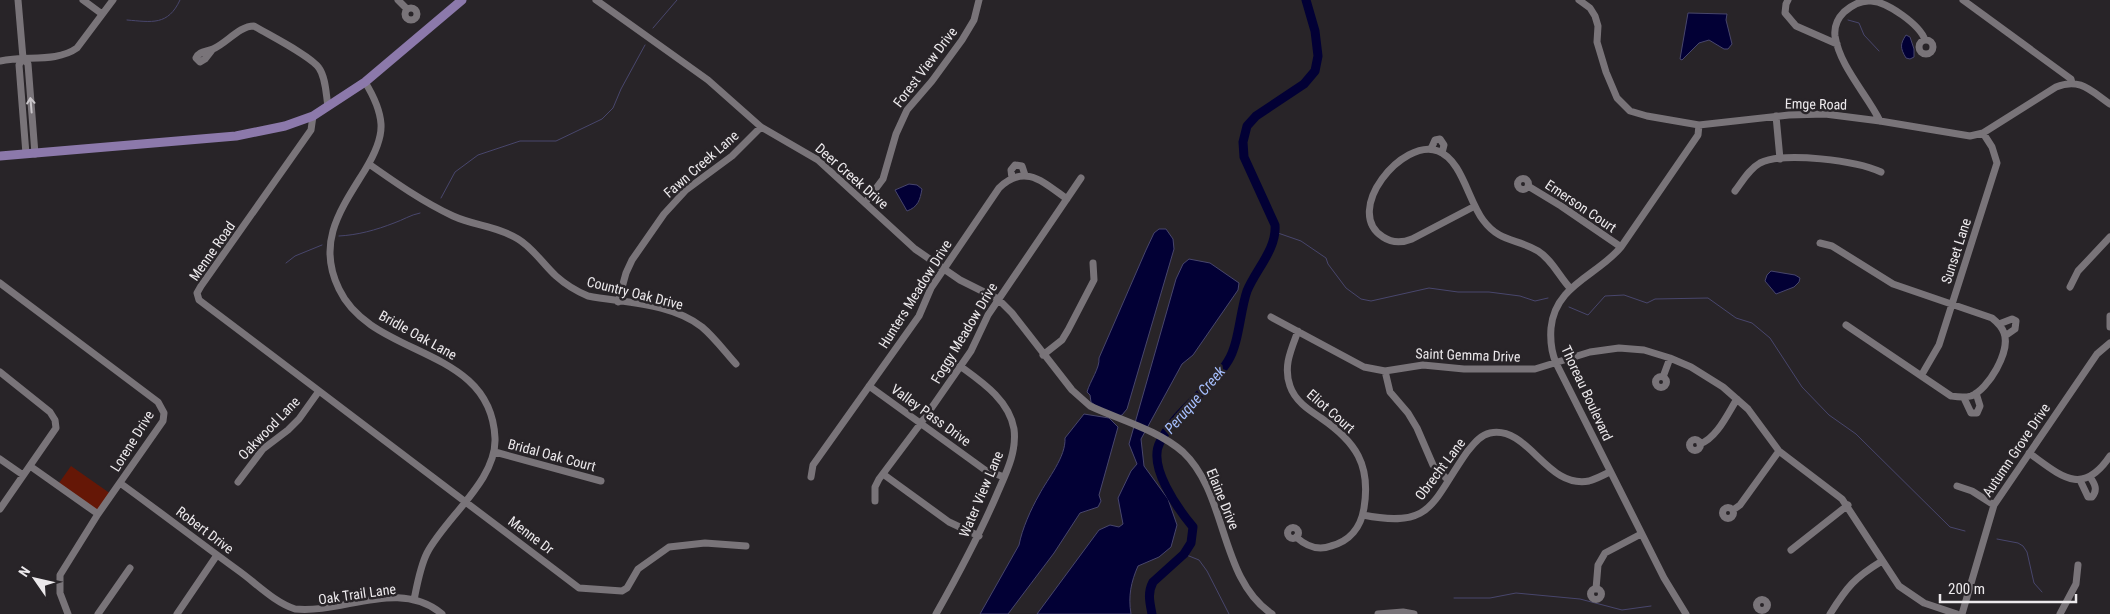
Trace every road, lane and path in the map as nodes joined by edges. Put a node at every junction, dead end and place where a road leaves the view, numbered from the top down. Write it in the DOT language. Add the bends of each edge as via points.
graph roads {
  1 [pos="18,0"];
  2 [pos="83,0"];
  3 [pos="113,0"];
  4 [pos="398,0"];
  5 [pos="462,0"];
  6 [pos="596,0"];
  7 [pos="969,0"];
  8 [pos="1579,0"];
  9 [pos="1788,0"];
  10 [pos="1963,0"];
  11 [pos="979,1"];
  12 [pos="102,14"];
  13 [pos="427,31"];
  14 [pos="1925,40"];
  15 [pos="1837,44"];
  16 [pos="212,50"];
  17 [pos="23,58"];
  18 [pos="0,61"];
  19 [pos="365,82"];
  20 [pos="2072,83"];
  21 [pos="2110,104"];
  22 [pos="328,106"];
  23 [pos="313,116"];
  24 [pos="1776,116"];
  25 [pos="1880,121"];
  26 [pos="1699,125"];
  27 [pos="761,127"];
  28 [pos="1983,133"];
  29 [pos="1431,149"];
  30 [pos="1442,153"];
  31 [pos="30,154"];
  32 [pos="0,156"];
  33 [pos="1780,159"];
  34 [pos="369,164"];
  35 [pos="1881,172"];
  36 [pos="1025,176"];
  37 [pos="1012,178"];
  38 [pos="1081,178"];
  39 [pos="1528,186"];
  40 [pos="1735,191"];
  41 [pos="1067,199"];
  42 [pos="865,203"];
  43 [pos="1475,206"];
  44 [pos="2110,237"];
  45 [pos="1820,243"];
  46 [pos="1620,247"];
  47 [pos="1094,263"];
  48 [pos="944,269"];
  49 [pos="0,283"];
  50 [pos="2070,287"];
  51 [pos="1570,288"];
  52 [pos="998,299"];
  53 [pos="618,302"];
  54 [pos="1953,304"];
  55 [pos="2110,316"];
  56 [pos="1271,317"];
  57 [pos="1999,324"];
  58 [pos="1846,325"];
  59 [pos="2110,327"];
  60 [pos="1298,331"];
  61 [pos="2005,336"];
  62 [pos="2110,343"];
  63 [pos="1043,354"];
  64 [pos="1670,358"];
  65 [pos="1556,363"];
  66 [pos="736,364"];
  67 [pos="960,366"];
  68 [pos="1385,371"];
  69 [pos="0,372"];
  70 [pos="1921,376"];
  71 [pos="1663,377"];
  72 [pos="869,386"];
  73 [pos="1072,390"];
  74 [pos="319,391"];
  75 [pos="1976,393"];
  76 [pos="1964,398"];
  77 [pos="1737,399"];
  78 [pos="921,423"];
  79 [pos="1700,444"];
  80 [pos="1779,450"];
  81 [pos="495,452"];
  82 [pos="2029,453"];
  83 [pos="2110,456"];
  84 [pos="0,459"];
  85 [pos="30,466"];
  86 [pos="1610,472"];
  87 [pos="883,474"];
  88 [pos="23,475"];
  89 [pos="811,477"];
  90 [pos="1004,477"];
  91 [pos="2090,477"];
  92 [pos="1448,480"];
  93 [pos="2080,480"];
  94 [pos="601,481"];
  95 [pos="238,482"];
  96 [pos="120,483"];
  97 [pos="1957,486"];
  98 [pos="466,500"];
  99 [pos="875,501"];
  100 [pos="1848,505"];
  101 [pos="1994,505"];
  102 [pos="0,509"];
  103 [pos="1733,510"];
  104 [pos="98,514"];
  105 [pos="1362,515"];
  106 [pos="1641,534"];
  107 [pos="979,536"];
  108 [pos="1296,537"];
  109 [pos="746,546"];
  110 [pos="1791,550"];
  111 [pos="217,555"];
  112 [pos="1882,562"];
  113 [pos="2078,565"];
  114 [pos="130,568"];
  115 [pos="1596,589"];
  116 [pos="274,598"];
  117 [pos="414,600"];
  118 [pos="293,611"];
  119 [pos="68,614"];
  120 [pos="98,614"];
  121 [pos="177,614"];
  122 [pos="442,614"];
  123 [pos="936,614"];
  124 [pos="1272,614"];
  125 [pos="1378,614"];
  126 [pos="1414,614"];
  127 [pos="1686,614"];
  128 [pos="1830,614"];
  129 [pos="1957,614"];
  130 [pos="1962,614"];
  131 [pos="2060,614"];
  1 -- 17 [label="street"];
  2 -- 12 [label="street"];
  3 -- 12 [label="street"];
  4 -- 13 [label="street" via="407,9 416,11 415,18"];
  5 -- 13 [label="main road"];
  6 -- 27 [label="street, Deer Creek Drive" via="708,80"];
  7 -- 11 [label="street"];
  8 -- 26 [label="street, Emge Road" via="1595,16 1599,53 1622,105 1630,112"];
  9 -- 15 [label="street" via="1785,13 1796,26"];
  10 -- 20 [label="street" via="2056,67"];
  11 -- 42 [label="street, Forest View Drive" via="974,20 962,40 907,110 896,134 883,179"];
  12 -- 17 [label="street" via="77,48 65,55"];
  13 -- 19 [label="main road"];
  14 -- 15 [label="street" via="1921,30 1891,8 1865,1 1850,8 1837,21"];
  15 -- 25 [label="street"];
  16 -- 22 [label="street" via="248,26 254,26 319,68"];
  17 -- 18 [label="street"];
  17 -- 31 [label="street" via="28,64"];
  19 -- 22 [label="main road"];
  19 -- 34 [label="street, Bridle Oak Lane" via="377,103 381,126 376,151"];
  20 -- 21 [label="street" via="2081,84"];
  20 -- 28 [label="street, Emge Road" via="2056,87"];
  22 -- 23 [label="main road"];
  23 -- 31 [label="main road" via="285,126 236,136"];
  23 -- 74 [label="street, Menne Road" via="311,130 197,294 199,300 221,318"];
  24 -- 25 [label="street, Emge Road" via="1826,114"];
  24 -- 26 [label="street, Emge Road"];
  24 -- 33 [label="street"];
  25 -- 28 [label="street, Emge Road" via="1960,135"];
  26 -- 46 [label="street, Thoreau Boulevard" via="1698,135"];
  27 -- 42 [label="street, Deer Creek Drive" via="818,160"];
  27 -- 53 [label="street, Fawn Creek Lane" via="732,156 686,190 664,214 632,260"];
  28 -- 54 [label="street, Sunset Lane" via="1997,163"];
  29 -- 30 [label="street"];
  29 -- 30 [label="street" via="1435,140 1440,139 1444,145"];
  29 -- 43 [label="street" via="1417,151 1392,166 1369,204 1369,219 1376,231 1391,241 1405,241"];
  30 -- 43 [label="street" via="1454,164"];
  31 -- 32 [label="main road"];
  33 -- 35 [label="street" via="1862,165"];
  33 -- 40 [label="street" via="1752,168"];
  34 -- 53 [label="street, Country Oak Drive" via="444,212 505,231 521,240 556,275 579,292"];
  34 -- 81 [label="street, Bridle Oak Lane" via="337,216 330,240 330,264 339,289 360,317 472,382 493,416"];
  36 -- 37 [label="street"];
  36 -- 37 [label="street, Hunters Meadow Drive" via="1022,166 1015,165 1011,170"];
  36 -- 41 [label="street, Hunters Meadow Drive" via="1035,177"];
  37 -- 48 [label="street, Hunters Meadow Drive" via="999,188"];
  38 -- 41 [label="street, Foggy Meadow Drive"];
  39 -- 46 [label="street, Emerson Court"];
  41 -- 52 [label="street, Foggy Meadow Drive"];
  42 -- 48 [label="street, Deer Creek Drive" via="915,249"];
  43 -- 51 [label="street" via="1491,229 1510,241 1538,251"];
  44 -- 50 [label="street" via="2078,271"];
  45 -- 54 [label="street" via="1832,246 1893,284"];
  46 -- 51 [label="street, Thoreau Boulevard" via="1605,264"];
  47 -- 63 [label="street" via="1094,280 1068,330 1062,340"];
  48 -- 52 [label="street, Deer Creek Drive"];
  48 -- 72 [label="street, Hunters Meadow Drive" via="931,288 919,316"];
  49 -- 96 [label="street, Lorene Drive" via="163,408 163,421"];
  51 -- 65 [label="street, Thoreau Boulevard" via="1557,307 1552,323 1551,349"];
  52 -- 63 [label="street, Deer Creek Drive"];
  52 -- 67 [label="street, Foggy Meadow Drive"];
  53 -- 66 [label="street, Country Oak Drive" via="672,312 688,319 702,327"];
  54 -- 57 [label="street" via="1981,313"];
  54 -- 70 [label="street, Sunset Lane" via="1939,345"];
  55 -- 59 [label="street"];
  56 -- 60 [label="street, Saint Gemma Drive"];
  57 -- 61 [label="street"];
  57 -- 61 [label="street" via="2012,319 2016,321 2015,329"];
  58 -- 70 [label="street"];
  60 -- 68 [label="street, Saint Gemma Drive" via="1364,367"];
  60 -- 105 [label="street, Eliot Court" via="1287,361 1290,386 1302,404 1347,439 1358,454 1365,478"];
  61 -- 75 [label="street" via="2003,356 1982,390"];
  62 -- 82 [label="street, Autumn Grove Drive" via="2097,354"];
  63 -- 73 [label="street, Deer Creek Drive"];
  64 -- 65 [label="street, Saint Gemma Drive" via="1644,350 1619,348 1598,350"];
  64 -- 71 [label="street"];
  64 -- 77 [label="street, Saint Gemma Drive" via="1691,367"];
  65 -- 68 [label="street, Saint Gemma Drive" via="1535,369 1464,369 1423,365"];
  65 -- 86 [label="street, Thoreau Boulevard"];
  67 -- 78 [label="street, Foggy Meadow Drive"];
  67 -- 90 [label="street, Water View Lane" via="992,390 1009,415 1014,428 1014,445"];
  68 -- 92 [label="street" via="1390,392 1417,428 1433,465"];
  69 -- 85 [label="street" via="50,412 55,420 56,428"];
  70 -- 76 [label="street" via="1944,393"];
  72 -- 78 [label="street, Valley Pass Drive"];
  72 -- 89 [label="street, Hunters Meadow Drive" via="813,465"];
  73 -- 124 [label="street, Elaine Drive" via="1090,406 1146,430 1183,452 1197,469 1215,506 1241,576"];
  74 -- 95 [label="street, Oakwood Lane" via="299,419 263,449"];
  74 -- 98 [label="street, Menne Dr"];
  75 -- 76 [label="street"];
  75 -- 76 [label="street" via="1980,409 1974,414"];
  77 -- 79 [label="street" via="1716,431"];
  77 -- 80 [label="street, Saint Gemma Drive" via="1766,430"];
  78 -- 87 [label="street, Foggy Meadow Drive"];
  78 -- 90 [label="street, Valley Pass Drive" via="985,470"];
  80 -- 100 [label="street, Saint Gemma Drive"];
  80 -- 103 [label="street" via="1740,505"];
  81 -- 94 [label="street, Bridal Oak Court"];
  81 -- 98 [label="street, Bridle Oak Lane"];
  82 -- 93 [label="street" via="2062,476"];
  82 -- 101 [label="street, Autumn Grove Drive"];
  83 -- 91 [label="street"];
  84 -- 88 [label="street"];
  85 -- 88 [label="street"];
  85 -- 104 [label="street"];
  86 -- 92 [label="street, Obrecht Lane" via="1590,480 1569,479 1552,470 1519,441 1507,434 1494,433 1480,438 1468,450"];
  86 -- 106 [label="street, Thoreau Boulevard"];
  87 -- 99 [label="street, Foggy Meadow Drive" via="875,487"];
  87 -- 107 [label="street" via="947,521"];
  88 -- 102 [label="street"];
  90 -- 107 [label="street, Water View Lane"];
  91 -- 93 [label="street"];
  91 -- 93 [label="street" via="2096,488 2092,497 2088,497"];
  92 -- 105 [label="street, Obrecht Lane" via="1432,504 1414,517 1391,520"];
  96 -- 104 [label="street, Lorene Drive"];
  96 -- 111 [label="street, Robert Drive"];
  97 -- 101 [label="street"];
  98 -- 109 [label="street, Menne Dr" via="585,590 622,591 638,569 669,547 705,543"];
  98 -- 117 [label="street, Bridle Oak Lane" via="427,554"];
  100 -- 110 [label="street"];
  100 -- 112 [label="street, Saint Gemma Drive"];
  101 -- 130 [label="street, Autumn Grove Drive"];
  104 -- 119 [label="street, Lorene Drive" via="60,575 60,593"];
  105 -- 108 [label="street, Eliot Court" via="1350,537 1329,547 1307,545"];
  106 -- 115 [label="street" via="1605,553 1598,565"];
  106 -- 127 [label="street, Thoreau Boulevard"];
  107 -- 123 [label="street, Water View Lane"];
  111 -- 116 [label="street, Robert Drive"];
  111 -- 121 [label="street"];
  112 -- 128 [label="street" via="1853,581"];
  112 -- 129 [label="street, Saint Gemma Drive" via="1899,586 1911,595"];
  113 -- 131 [label="street" via="2076,584"];
  114 -- 120 [label="street"];
  116 -- 118 [label="street, Oak Trail Lane"];
  117 -- 118 [label="street, Oak Trail Lane" via="325,613"];
  117 -- 122 [label="street, Oak Trail Lane" via="424,602"];
  125 -- 126 [label="street"];
}
